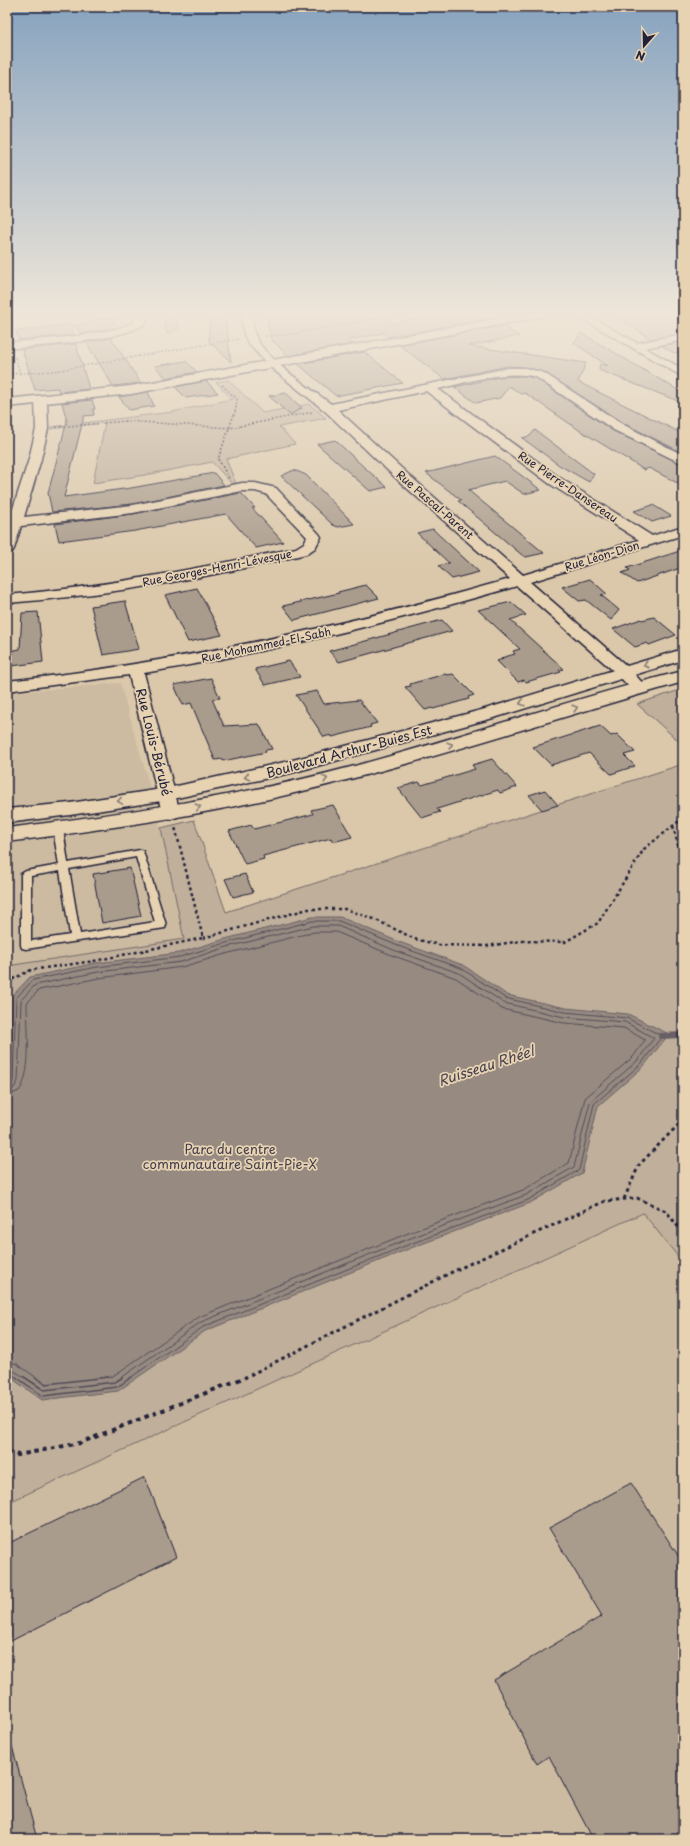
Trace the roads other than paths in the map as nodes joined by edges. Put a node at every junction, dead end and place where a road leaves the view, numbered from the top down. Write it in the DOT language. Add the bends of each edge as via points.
graph roads {
  1 [pos="39,400"];
  2 [pos="41,400"];
  3 [pos="319,400"];
  4 [pos="368,400"];
  5 [pos="445,400"];
  6 [pos="577,400"];
  7 [pos="7,403"];
  8 [pos="329,408"];
  9 [pos="683,460"];
  10 [pos="16,522"];
  11 [pos="683,530"];
  12 [pos="651,541"];
  13 [pos="7,549"];
  14 [pos="521,580"];
  15 [pos="7,599"];
  16 [pos="683,654"];
  17 [pos="136,671"];
  18 [pos="623,671"];
  19 [pos="683,676"];
  20 [pos="7,686"];
  21 [pos="639,688"];
  22 [pos="168,794"];
  23 [pos="171,813"];
  24 [pos="7,816"];
  25 [pos="58,829"];
  26 [pos="7,835"];
  27 [pos="64,866"];
  28 [pos="76,938"];
  1 -- 7 [label="street"];
  2 -- 10 [label="street" via="42,429"];
  3 -- 8 [label="street, Rue Pascal-Parent"];
  4 -- 8 [label="street"];
  5 -- 12 [label="street, Rue Pierre-Dansereau" via="555,481"];
  6 -- 9 [label="street" via="618,427"];
  8 -- 14 [label="street, Rue Pascal-Parent"];
  10 -- 13 [label="street"];
  10 -- 15 [label="street, Rue Georges-Henri-Lévesque" via="133,509 236,488 255,487 271,491 314,537 310,545 301,551 192,574 66,594"];
  11 -- 12 [label="street, Rue Léon-Dion"];
  12 -- 14 [label="street, Rue Léon-Dion"];
  14 -- 17 [label="street, Rue Mohammed-El-Sabh" via="288,641"];
  14 -- 18 [label="street, Rue Pascal-Parent"];
  16 -- 18 [label="street, Boulevard Arthur-Buies Est, one-way"];
  17 -- 20 [label="street, Rue Mohammed-El-Sabh"];
  17 -- 22 [label="street, Rue Louis-Bérubé"];
  18 -- 21 [label="street, Rue Pascal-Parent"];
  18 -- 22 [label="street, Boulevard Arthur-Buies Est, one-way" via="491,713 396,739 291,767"];
  19 -- 21 [label="street, Boulevard Arthur-Buies Est"];
  23 -- 21 [label="street, Boulevard Arthur-Buies Est, one-way" via="303,785 397,760"];
  22 -- 23 [label="street, Rue Louis-Bérubé"];
  22 -- 24 [label="street, Boulevard Arthur-Buies Est, one-way"];
  23 -- 25 [label="street, Boulevard Arthur-Buies Est"];
  25 -- 26 [label="street, Boulevard Arthur-Buies Est"];
  25 -- 27 [label="lane"];
  27 -- 28 [label="lane"];
  27 -- 28 [label="lane" via="26,874 26,945"];
  27 -- 28 [label="lane" via="140,853 161,925"];
}
